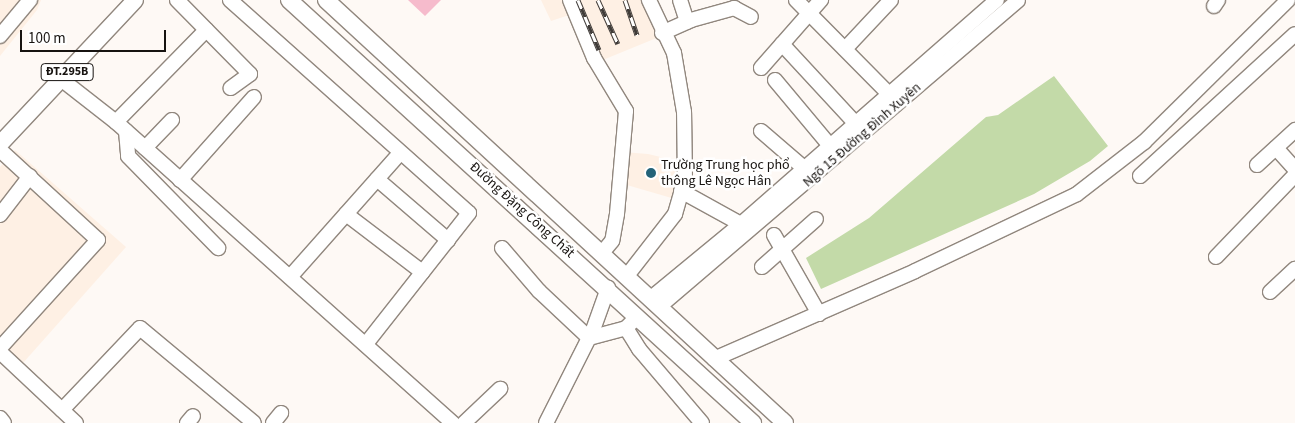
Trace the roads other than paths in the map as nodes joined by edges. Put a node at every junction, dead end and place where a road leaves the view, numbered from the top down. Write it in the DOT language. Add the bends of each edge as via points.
graph roads {
  1 [pos="30,0"];
  2 [pos="135,0"];
  3 [pos="177,0"];
  4 [pos="230,0"];
  5 [pos="289,0"];
  6 [pos="326,0"];
  7 [pos="570,0"];
  8 [pos="649,0"];
  9 [pos="680,0"];
  10 [pos="796,0"];
  11 [pos="821,0"];
  12 [pos="891,0"];
  13 [pos="997,0"];
  14 [pos="1018,0"];
  15 [pos="1288,0"];
  16 [pos="986,10"];
  17 [pos="810,13"];
  18 [pos="751,17"];
  19 [pos="687,22"];
  20 [pos="206,30"];
  21 [pos="662,33"];
  22 [pos="1295,34"];
  23 [pos="0,36"];
  24 [pos="782,44"];
  25 [pos="845,49"];
  26 [pos="761,68"];
  27 [pos="61,79"];
  28 [pos="775,80"];
  29 [pos="231,88"];
  30 [pos="889,94"];
  31 [pos="254,98"];
  32 [pos="172,120"];
  33 [pos="856,124"];
  34 [pos="121,127"];
  35 [pos="1295,130"];
  36 [pos="761,131"];
  37 [pos="0,144"];
  38 [pos="145,148"];
  39 [pos="1276,148"];
  40 [pos="0,150"];
  41 [pos="400,153"];
  42 [pos="827,155"];
  43 [pos="1257,165"];
  44 [pos="805,169"];
  45 [pos="1295,169"];
  46 [pos="1295,175"];
  47 [pos="30,176"];
  48 [pos="1140,176"];
  49 [pos="377,179"];
  50 [pos="180,180"];
  51 [pos="681,192"];
  52 [pos="346,214"];
  53 [pos="0,215"];
  54 [pos="816,219"];
  55 [pos="741,224"];
  56 [pos="448,240"];
  57 [pos="778,241"];
  58 [pos="218,248"];
  59 [pos="502,248"];
  60 [pos="597,250"];
  61 [pos="1216,257"];
  62 [pos="579,262"];
  63 [pos="762,267"];
  64 [pos="1295,269"];
  65 [pos="422,272"];
  66 [pos="290,277"];
  67 [pos="626,278"];
  68 [pos="608,288"];
  69 [pos="1270,292"];
  70 [pos="654,303"];
  71 [pos="819,314"];
  72 [pos="637,316"];
  73 [pos="626,328"];
  74 [pos="589,338"];
  75 [pos="366,344"];
  76 [pos="0,350"];
  77 [pos="714,359"];
  78 [pos="699,373"];
  79 [pos="500,389"];
  80 [pos="0,418"];
  81 [pos="68,418"];
  82 [pos="449,422"];
  83 [pos="4,423"];
  84 [pos="254,423"];
  85 [pos="464,423"];
  86 [pos="546,423"];
  87 [pos="702,423"];
  88 [pos="753,423"];
  89 [pos="784,423"];
  1 -- 23 [label="street"];
  2 -- 27 [label="main road, ĐT.295B"];
  3 -- 20 [label="street"];
  4 -- 41 [label="street"];
  5 -- 62 [label="main road, Đường Đặng Công Chất"];
  6 -- 60 [label="main road, Đường Đặng Công Chất"];
  7 -- 60 [label="street" via="594,58 626,111 612,241"];
  8 -- 21 [label="street"];
  9 -- 19 [label="street"];
  10 -- 17 [label="street"];
  11 -- 17 [label="street"];
  12 -- 25 [label="street"];
  13 -- 16 [label="street, Ngõ 15 Đường Đình Xuyên"];
  14 -- 16 [label="street, Ngõ 15 Đường Đình Xuyên"];
  15 -- 71 [label="street" via="1144,142 1096,181 1050,209"];
  16 -- 30 [label="street, Ngõ 15 Đường Đình Xuyên"];
  16 -- 42 [label="street, Ngõ 15 Đường Đình Xuyên"];
  17 -- 24 [label="street"];
  17 -- 25 [label="street"];
  18 -- 19 [label="street" via="734,8"];
  19 -- 21 [label="street"];
  20 -- 29 [label="street" via="250,74"];
  20 -- 34 [label="street"];
  21 -- 51 [label="street" via="674,53 684,112 685,180"];
  22 -- 48 [label="street"];
  24 -- 26 [label="street"];
  24 -- 33 [label="street"];
  25 -- 30 [label="street"];
  27 -- 34 [label="street"];
  27 -- 37 [label="main road, ĐT.295B"];
  28 -- 42 [label="street"];
  30 -- 33 [label="street, Ngõ 15 Đường Đình Xuyên"];
  31 -- 50 [label="street"];
  32 -- 38 [label="street"];
  33 -- 42 [label="street, Ngõ 15 Đường Đình Xuyên"];
  34 -- 38 [label="street"];
  34 -- 58 [label="street" via="128,156"];
  35 -- 39 [label="street"];
  36 -- 44 [label="street"];
  38 -- 50 [label="street"];
  39 -- 43 [label="street"];
  39 -- 45 [label="street"];
  40 -- 47 [label="street"];
  41 -- 49 [label="street"];
  41 -- 56 [label="street" via="469,213"];
  42 -- 44 [label="street, Ngõ 15 Đường Đình Xuyên"];
  42 -- 70 [label="street, Ngõ 15 Đường Đình Xuyên"];
  44 -- 55 [label="street, Ngõ 15 Đường Đình Xuyên"];
  46 -- 61 [label="street"];
  47 -- 53 [label="street"];
  47 -- 76 [label="street" via="98,240"];
  49 -- 52 [label="street"];
  49 -- 56 [label="street"];
  50 -- 66 [label="street"];
  51 -- 55 [label="street"];
  51 -- 67 [label="street" via="675,214"];
  52 -- 65 [label="street"];
  52 -- 66 [label="street"];
  54 -- 57 [label="street"];
  55 -- 70 [label="street, Ngõ 15 Đường Đình Xuyên"];
  56 -- 65 [label="street"];
  57 -- 63 [label="street"];
  57 -- 71 [label="street"];
  59 -- 74 [label="street" via="539,291"];
  60 -- 62 [label="main road"];
  60 -- 67 [label="main road, Đường Đặng Công Chất"];
  62 -- 68 [label="main road, Đường Đặng Công Chất"];
  64 -- 69 [label="street"];
  65 -- 75 [label="street"];
  66 -- 75 [label="street"];
  67 -- 70 [label="main road, Đường Đặng Công Chất"];
  68 -- 72 [label="main road, Đường Đặng Công Chất"];
  68 -- 74 [label="street"];
  70 -- 77 [label="main road, Đường Đặng Công Chất"];
  71 -- 77 [label="street"];
  72 -- 73 [label="street"];
  72 -- 78 [label="main road, Đường Đặng Công Chất"];
  73 -- 74 [label="street"];
  73 -- 87 [label="street" via="639,349"];
  74 -- 86 [label="street"];
  75 -- 82 [label="street"];
  76 -- 81 [label="street"];
  77 -- 78 [label="main road"];
  77 -- 89 [label="main road, Đường Đặng Công Chất"];
  78 -- 88 [label="main road, Đường Đặng Công Chất"];
  79 -- 85 [label="street"];
  80 -- 83 [label="street"];
  81 -- 84 [label="street" via="140,328"];
}
